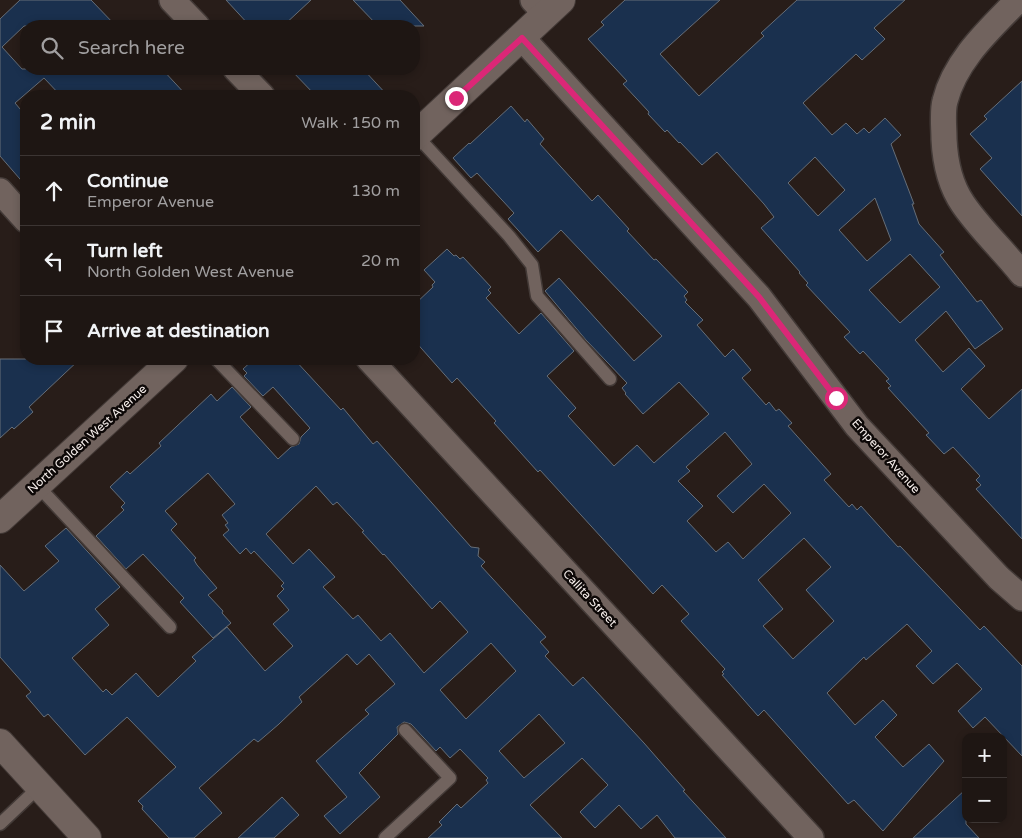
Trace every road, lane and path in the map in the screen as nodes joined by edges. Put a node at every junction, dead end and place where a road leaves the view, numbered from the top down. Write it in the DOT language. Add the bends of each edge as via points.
graph roads {
  1 [pos="172,0"];
  2 [pos="1018,0"];
  3 [pos="547,5"];
  4 [pos="191,20"];
  5 [pos="522,38"];
  6 [pos="242,75"];
  7 [pos="256,90"];
  8 [pos="420,131"];
  9 [pos="420,141"];
  10 [pos="0,191"];
  11 [pos="20,213"];
  12 [pos="1022,274"];
  13 [pos="161,365"];
  14 [pos="222,365"];
  15 [pos="375,365"];
  16 [pos="610,380"];
  17 [pos="293,439"];
  18 [pos="37,485"];
  19 [pos="0,518"];
  20 [pos="1022,598"];
  21 [pos="170,626"];
  22 [pos="405,730"];
  23 [pos="0,743"];
  24 [pos="40,786"];
  25 [pos="0,824"];
  26 [pos="87,838"];
  27 [pos="385,838"];
  28 [pos="811,838"];
  1 -- 4 [label="street"];
  2 -- 12 [label="street" via="966,57 955,75 945,102 944,153 951,180 963,203"];
  3 -- 5 [label="street"];
  5 -- 8 [label="street"];
  5 -- 20 [label="street, Emperor Avenue" via="759,297 857,426 999,578"];
  6 -- 7 [label="street"];
  9 -- 16 [label="lane" via="510,236 532,265 536,296"];
  10 -- 11 [label="street"];
  13 -- 18 [label="street, North Golden West Avenue"];
  14 -- 17 [label="lane"];
  15 -- 28 [label="street, Callita Street"];
  18 -- 19 [label="street, North Golden West Avenue"];
  18 -- 21 [label="lane"];
  22 -- 27 [label="lane" via="450,778"];
  23 -- 24 [label="street"];
  24 -- 25 [label="lane"];
  24 -- 26 [label="street"];
}
